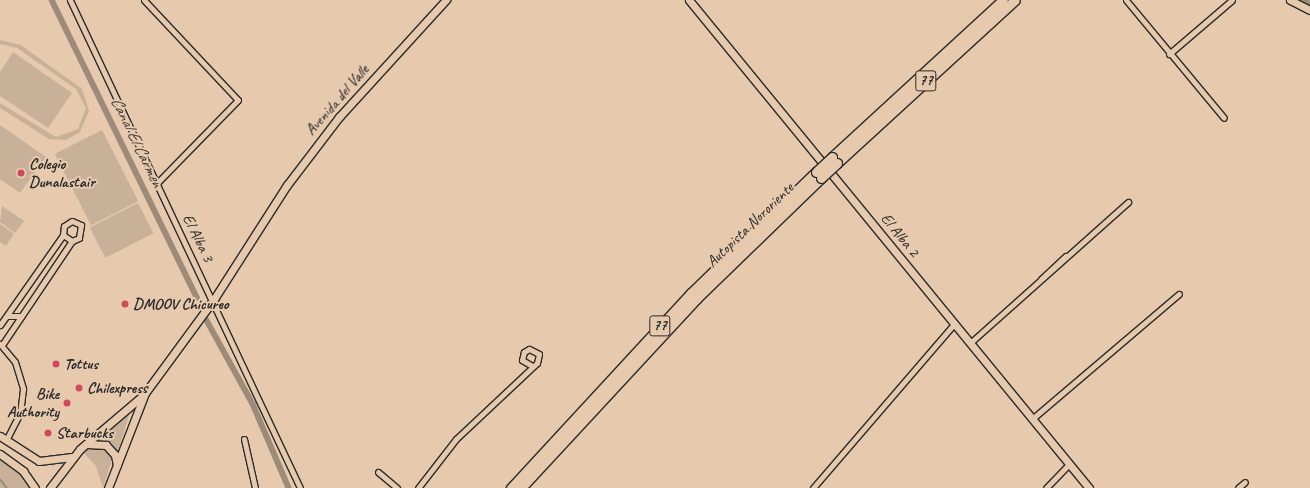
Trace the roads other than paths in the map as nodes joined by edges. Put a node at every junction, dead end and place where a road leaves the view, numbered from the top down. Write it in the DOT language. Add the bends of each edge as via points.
graph roads {
  1 [pos="70,0"];
  2 [pos="144,0"];
  3 [pos="446,0"];
  4 [pos="689,0"];
  5 [pos="1003,0"];
  6 [pos="1015,0"];
  7 [pos="1126,0"];
  8 [pos="1232,0"];
  9 [pos="1290,0"];
  10 [pos="1310,10"];
  11 [pos="1169,54"];
  12 [pos="1224,118"];
  13 [pos="834,160"];
  14 [pos="819,175"];
  15 [pos="157,183"];
  16 [pos="1128,202"];
  17 [pos="63,235"];
  18 [pos="72,241"];
  19 [pos="1178,294"];
  20 [pos="213,297"];
  21 [pos="7,316"];
  22 [pos="21,316"];
  23 [pos="954,324"];
  24 [pos="0,326"];
  25 [pos="970,343"];
  26 [pos="1,345"];
  27 [pos="532,366"];
  28 [pos="145,393"];
  29 [pos="1032,419"];
  30 [pos="3,438"];
  31 [pos="244,439"];
  32 [pos="87,444"];
  33 [pos="0,446"];
  34 [pos="0,454"];
  35 [pos="72,457"];
  36 [pos="1069,464"];
  37 [pos="117,467"];
  38 [pos="378,472"];
  39 [pos="1245,482"];
  40 [pos="35,488"];
  41 [pos="50,488"];
  42 [pos="108,488"];
  43 [pos="255,488"];
  44 [pos="300,488"];
  45 [pos="397,488"];
  46 [pos="418,488"];
  47 [pos="510,488"];
  48 [pos="521,488"];
  49 [pos="813,488"];
  50 [pos="1046,488"];
  51 [pos="1089,488"];
  52 [pos="1238,488"];
  1 -- 15 [label="street, El Alba 3"];
  2 -- 15 [label="street" via="238,100"];
  3 -- 20 [label="street, Avenida del Valle" via="339,117 259,227"];
  4 -- 23 [label="street, El Alba 2"];
  5 -- 13 [label="highway, Autopista Nororiente / 77"];
  6 -- 13 [label="highway, Autopista Nororiente / 77"];
  7 -- 11 [label="street"];
  8 -- 11 [label="street"];
  9 -- 10 [label="street"];
  11 -- 12 [label="street"];
  13 -- 14 [label="highway, Autopista Nororiente / 77, bridge"];
  14 -- 47 [label="highway, Autopista Nororiente / 77" via="691,293"];
  14 -- 48 [label="highway, Autopista Nororiente / 77" via="697,298"];
  15 -- 20 [label="street, El Alba 3"];
  16 -- 25 [label="street"];
  17 -- 18 [label="street"];
  17 -- 18 [label="street" via="66,223 78,222 82,234"];
  17 -- 21 [label="street"];
  18 -- 22 [label="street"];
  19 -- 29 [label="street"];
  20 -- 28 [label="street, Avenida del Valle"];
  20 -- 44 [label="street, El Alba 3"];
  21 -- 22 [label="street"];
  21 -- 24 [label="street"];
  22 -- 26 [label="street"];
  23 -- 25 [label="street, El Alba 2"];
  23 -- 49 [label="street"];
  25 -- 29 [label="street, El Alba 2"];
  26 -- 30 [label="street" via="17,367 23,395 20,413"];
  27 -- 46 [label="street" via="456,439"];
  28 -- 32 [label="street, Avenida del Valle"];
  28 -- 37 [label="street, Avenida del Valle"];
  29 -- 36 [label="street, El Alba 2"];
  30 -- 33 [label="street"];
  30 -- 35 [label="street" via="40,461"];
  31 -- 43 [label="street"];
  32 -- 35 [label="street, Avenida del Valle"];
  32 -- 37 [label="street" via="98,442 109,447"];
  34 -- 40 [label="street" via="23,471"];
  35 -- 41 [label="street, Avenida del Valle"];
  36 -- 50 [label="street"];
  36 -- 51 [label="street, El Alba 2"];
  37 -- 42 [label="street, Avenida del Valle"];
  38 -- 45 [label="street"];
  39 -- 52 [label="street"];
}
